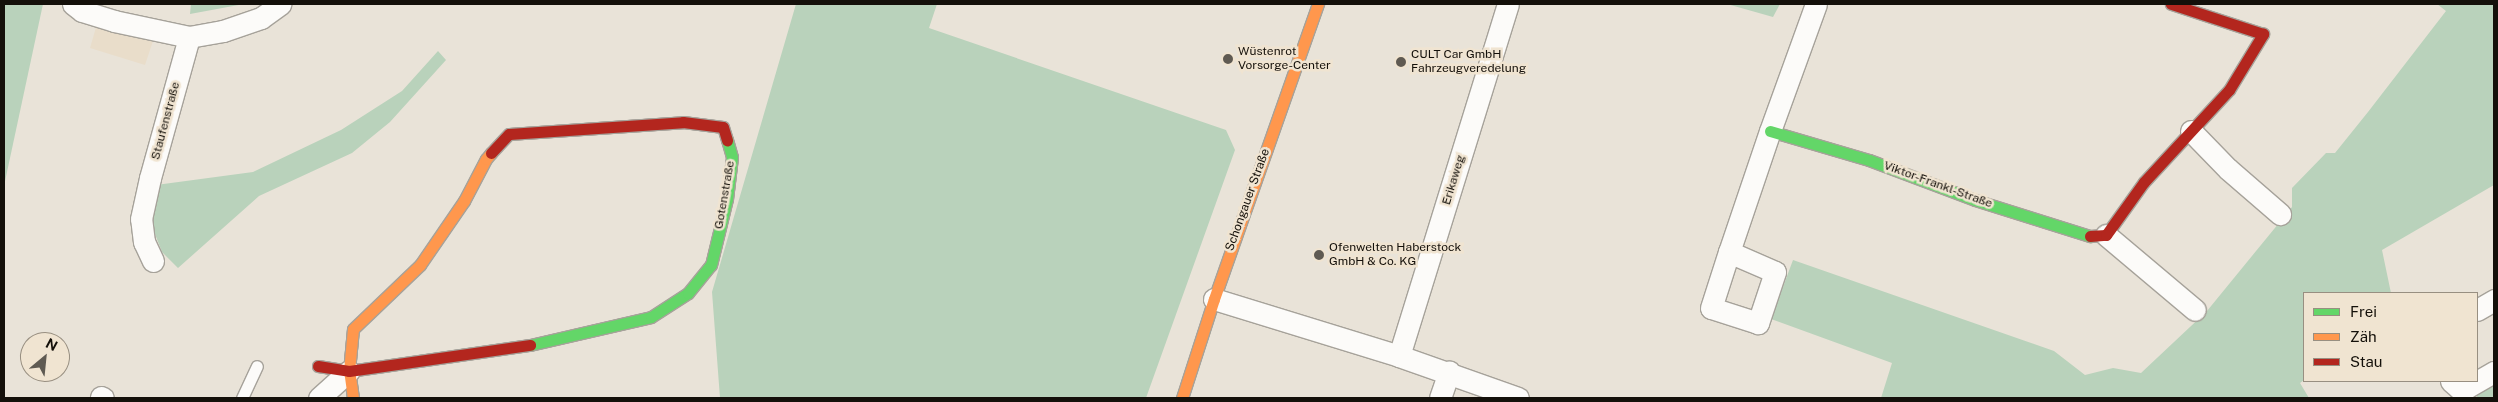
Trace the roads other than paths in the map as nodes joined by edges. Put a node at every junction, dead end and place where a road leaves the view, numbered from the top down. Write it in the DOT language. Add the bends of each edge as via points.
graph roads {
  1 [pos="72,4"];
  2 [pos="280,4"];
  3 [pos="1318,4"];
  4 [pos="1508,4"];
  5 [pos="1816,4"];
  6 [pos="2171,4"];
  7 [pos="188,37"];
  8 [pos="1770,131"];
  9 [pos="2191,131"];
  10 [pos="2280,214"];
  11 [pos="2106,235"];
  12 [pos="1729,252"];
  13 [pos="154,261"];
  14 [pos="1214,299"];
  15 [pos="2195,310"];
  16 [pos="1399,356"];
  17 [pos="257,366"];
  18 [pos="318,366"];
  19 [pos="349,371"];
  20 [pos="1449,372"];
  21 [pos="2494,372"];
  22 [pos="2478,381"];
  23 [pos="2452,382"];
  24 [pos="2476,382"];
  25 [pos="242,398"];
  26 [pos="319,398"];
  27 [pos="353,398"];
  28 [pos="1182,398"];
  29 [pos="1440,398"];
  30 [pos="1518,398"];
  1 -- 7 [label="street" via="82,11 114,21"];
  2 -- 7 [label="street" via="261,18 223,31"];
  3 -- 14 [label="street, Schongauer Straße"];
  4 -- 16 [label="street, Erikaweg"];
  5 -- 8 [label="street"];
  6 -- 9 [label="street" via="2263,34 2229,90"];
  7 -- 13 [label="street, Staufenstraße" via="141,219 144,242"];
  8 -- 11 [label="street, Viktor-Frankl-Straße" via="1869,160 1975,200 2085,236"];
  8 -- 12 [label="street"];
  9 -- 10 [label="street" via="2228,169"];
  9 -- 11 [label="street" via="2144,182"];
  11 -- 15 [label="street"];
  14 -- 16 [label="street"];
  14 -- 28 [label="street, Schongauer Straße"];
  16 -- 20 [label="street"];
  17 -- 25 [label="lane"];
  18 -- 19 [label="street, Gotenstraße"];
  19 -- 19 [label="street, Gotenstraße" via="353,329 420,265 464,201 486,159 509,134 683,122 723,127 732,157 727,199 711,265 688,293 651,317 604,328 521,347"];
  19 -- 26 [label="street"];
  19 -- 27 [label="street, Gotenstraße"];
  20 -- 29 [label="street"];
  20 -- 30 [label="street"];
  21 -- 22 [label="street"];
  23 -- 24 [label="street" via="2459,388"];
}
